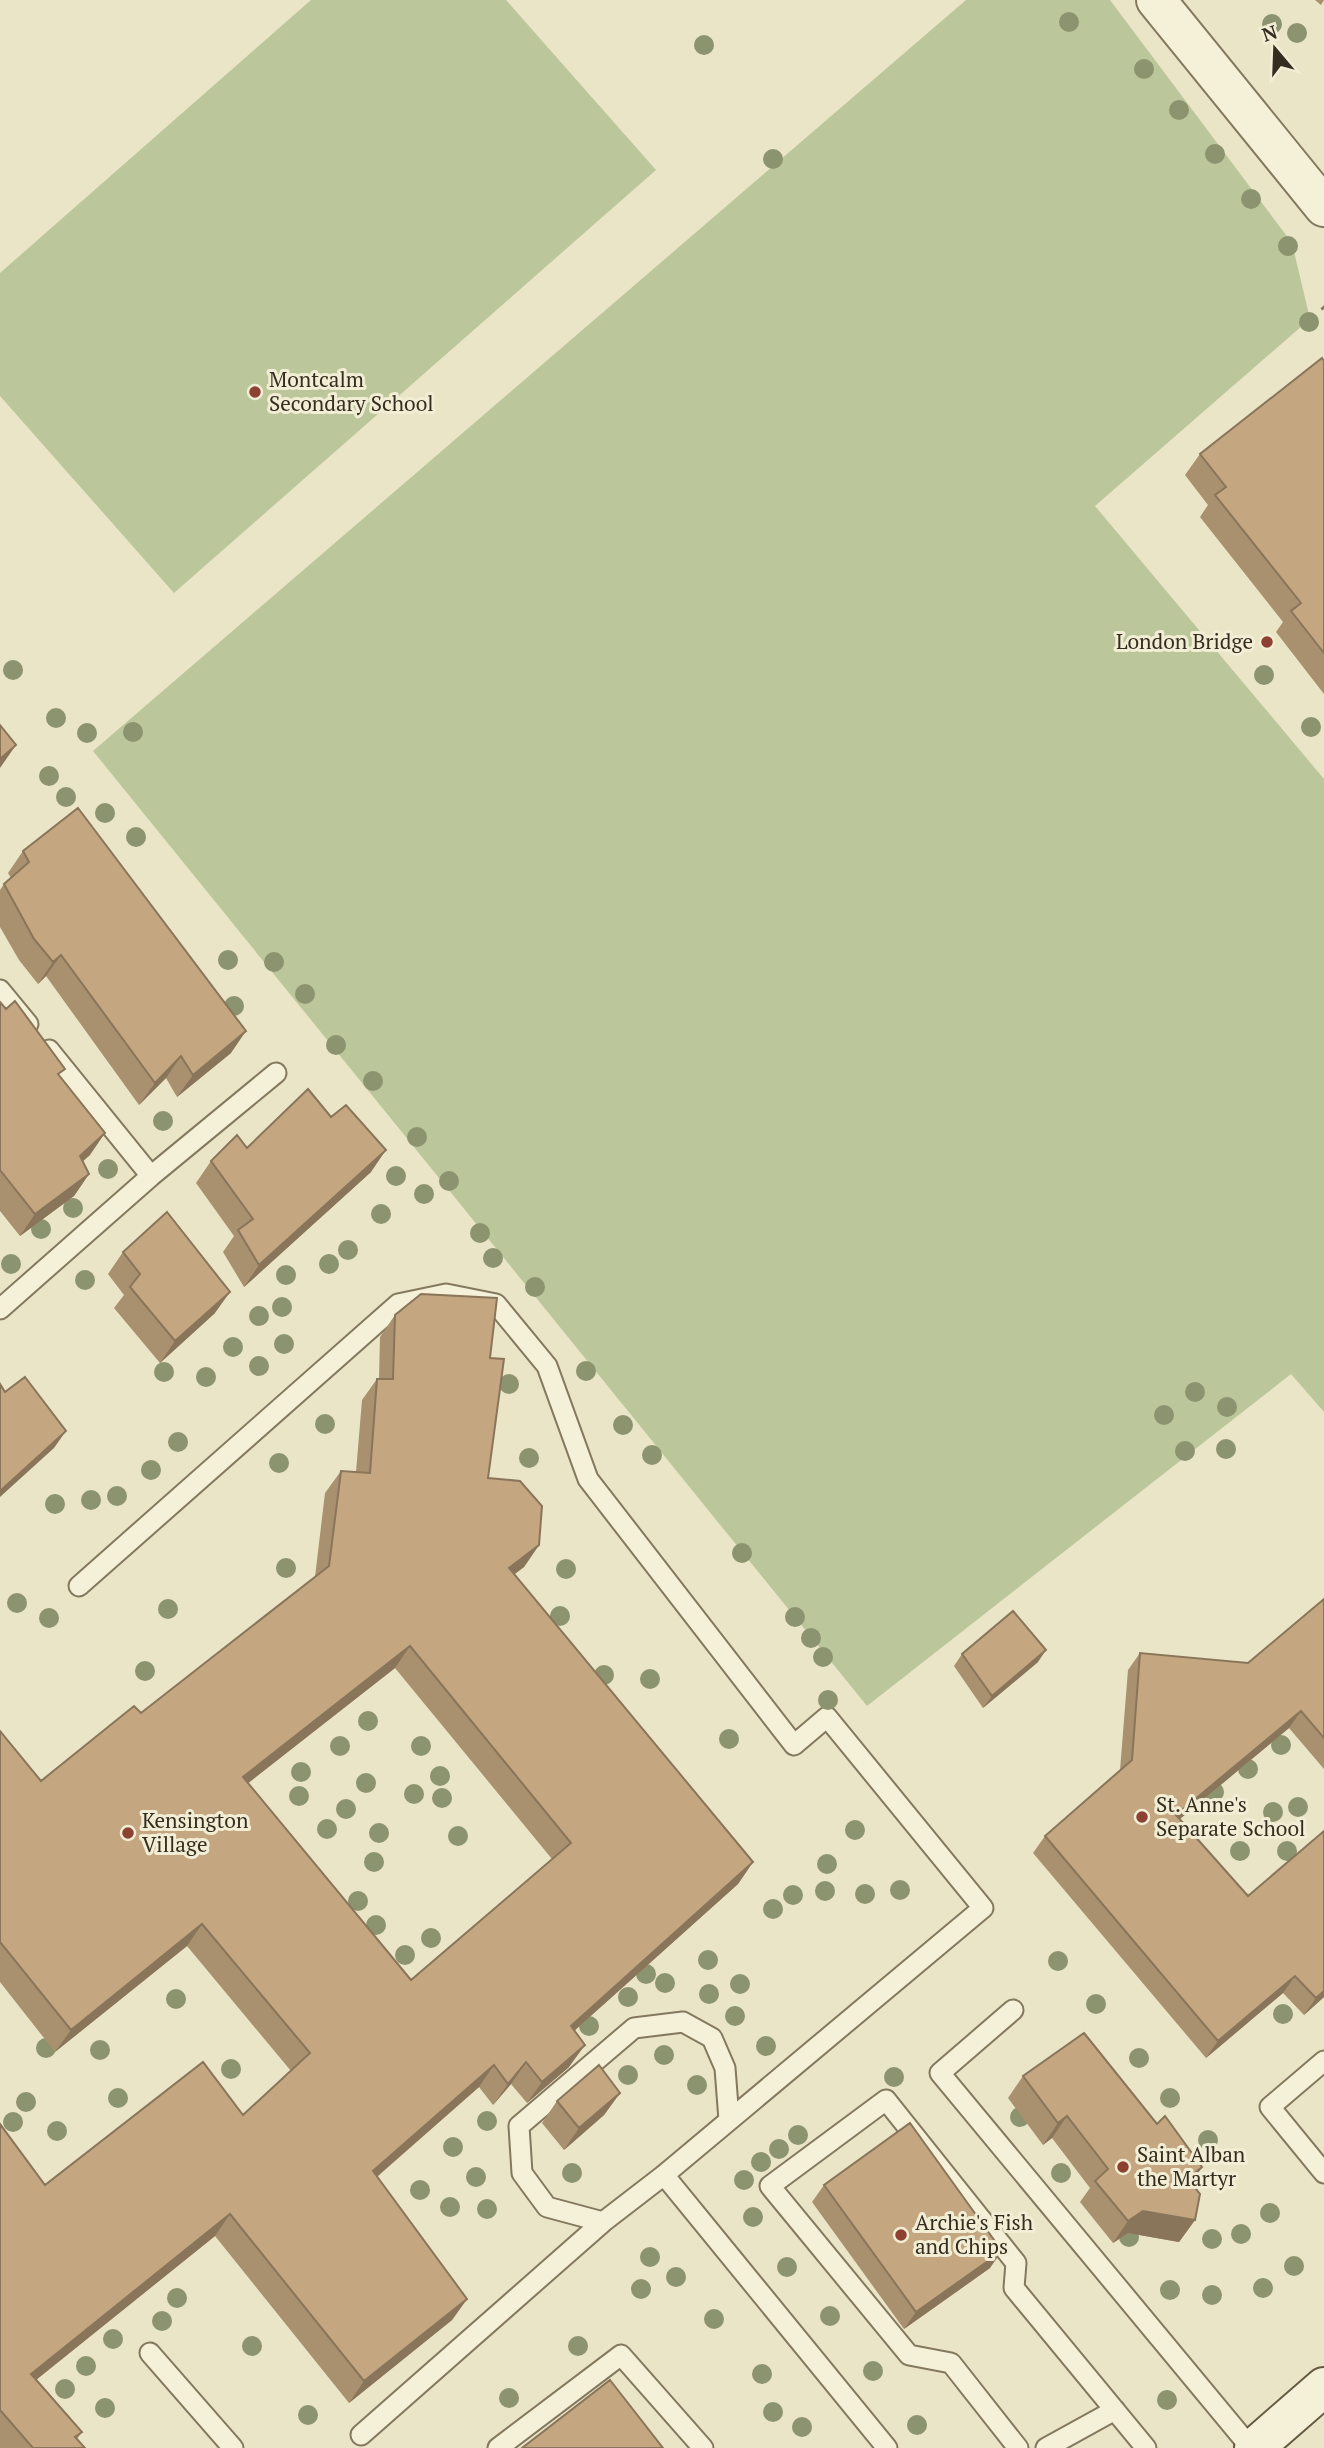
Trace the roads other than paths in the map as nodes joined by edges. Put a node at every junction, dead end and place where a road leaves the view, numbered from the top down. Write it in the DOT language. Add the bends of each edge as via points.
graph roads {
  1 [pos="1156,0"];
  2 [pos="1317,183"];
  3 [pos="0,990"];
  4 [pos="276,1073"];
  5 [pos="151,1177"];
  6 [pos="0,1309"];
  7 [pos="79,1586"];
  8 [pos="1013,2010"];
  9 [pos="1324,2061"];
  10 [pos="730,2120"];
  11 [pos="1324,2174"];
  12 [pos="664,2175"];
  13 [pos="603,2222"];
  14 [pos="150,2353"];
  15 [pos="1324,2387"];
  16 [pos="1115,2410"];
  17 [pos="361,2435"];
  18 [pos="233,2448"];
  19 [pos="498,2448"];
  20 [pos="703,2448"];
  21 [pos="887,2448"];
  22 [pos="1018,2448"];
  23 [pos="1046,2448"];
  24 [pos="1146,2448"];
  25 [pos="1253,2448"];
  1 -- 2 [label="street"];
  3 -- 5 [label="lane"];
  4 -- 5 [label="lane"];
  5 -- 6 [label="lane"];
  7 -- 10 [label="lane" via="398,1304 446,1294 496,1304 547,1366 588,1479 794,1745 827,1717 983,1908"];
  8 -- 25 [label="lane" via="940,2073"];
  9 -- 11 [label="lane" via="1269,2107"];
  10 -- 12 [label="lane"];
  10 -- 13 [label="lane" via="725,2068 712,2038 682,2022 634,2028 519,2126 522,2173 547,2207"];
  12 -- 13 [label="lane"];
  12 -- 21 [label="lane"];
  13 -- 17 [label="lane"];
  14 -- 18 [label="lane"];
  15 -- 25 [label="street"];
  16 -- 22 [label="lane" via="1014,2288 1016,2263 886,2100 771,2186 909,2355 951,2363"];
  16 -- 23 [label="lane"];
  16 -- 24 [label="lane"];
  19 -- 20 [label="lane" via="621,2355"];
}
